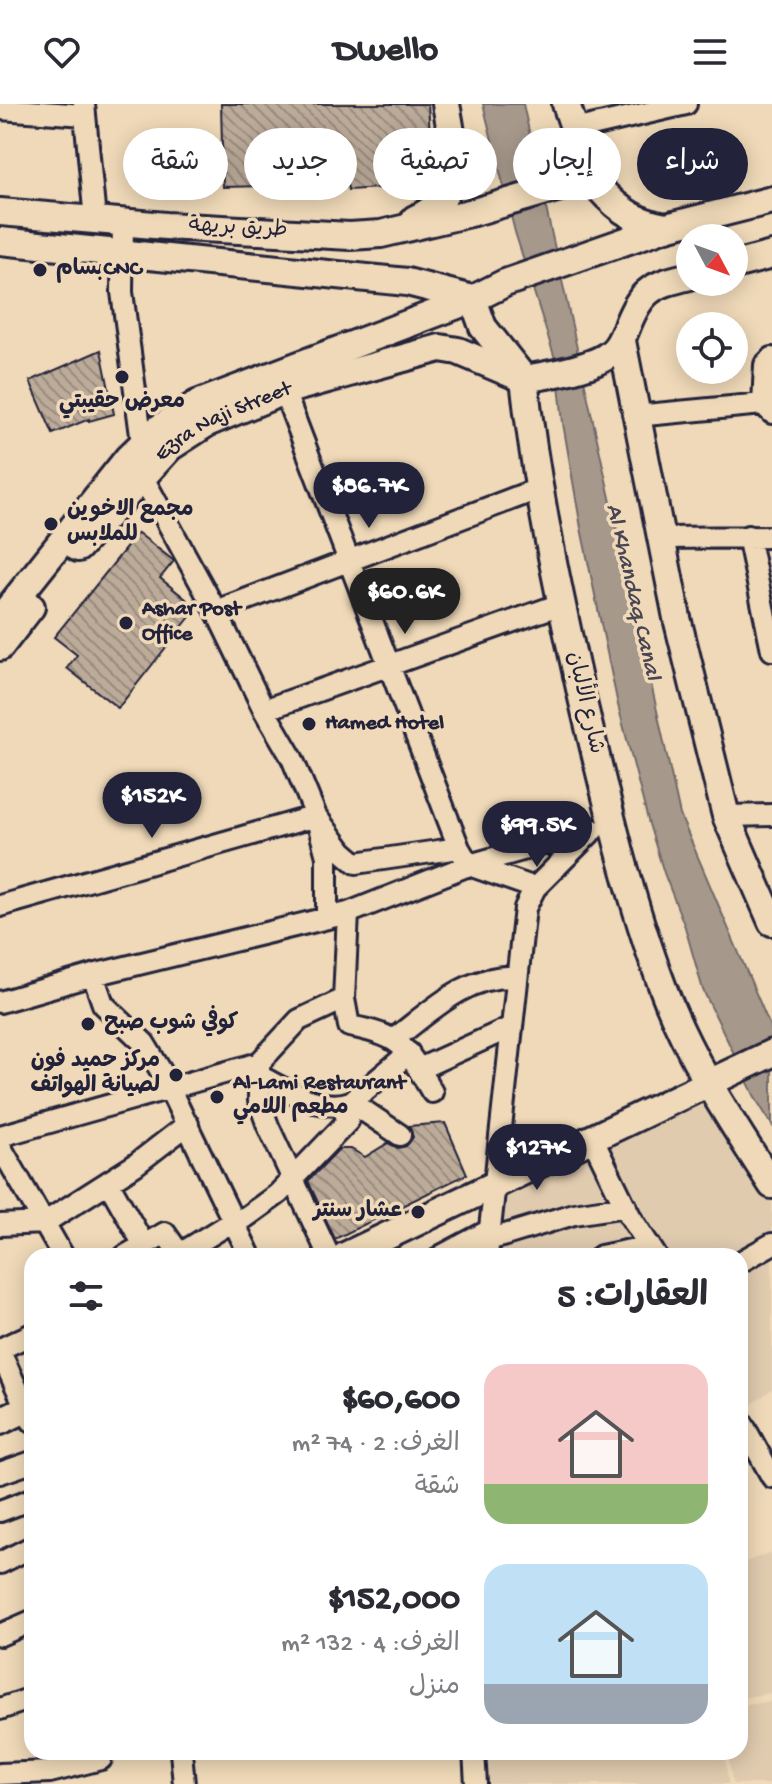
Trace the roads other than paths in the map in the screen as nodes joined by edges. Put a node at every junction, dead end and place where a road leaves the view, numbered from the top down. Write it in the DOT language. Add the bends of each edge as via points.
graph roads {
  1 [pos="446,104"];
  2 [pos="566,104"];
  3 [pos="686,104"];
  4 [pos="0,109"];
  5 [pos="85,109"];
  6 [pos="573,128"];
  7 [pos="583,128"];
  8 [pos="515,200"];
  9 [pos="610,200"];
  10 [pos="772,200"];
  11 [pos="0,212"];
  12 [pos="95,220"];
  13 [pos="123,222"];
  14 [pos="666,227"];
  15 [pos="381,234"];
  16 [pos="0,241"];
  17 [pos="122,254"];
  18 [pos="772,255"];
  19 [pos="748,261"];
  20 [pos="676,279"];
  21 [pos="473,299"];
  22 [pos="622,341"];
  23 [pos="772,358"];
  24 [pos="536,377"];
  25 [pos="284,391"];
  26 [pos="768,409"];
  27 [pos="635,416"];
  28 [pos="142,443"];
  29 [pos="142,476"];
  30 [pos="538,489"];
  31 [pos="748,536"];
  32 [pos="772,537"];
  33 [pos="661,538"];
  34 [pos="350,561"];
  35 [pos="561,604"];
  36 [pos="216,611"];
  37 [pos="0,619"];
  38 [pos="0,647"];
  39 [pos="772,650"];
  40 [pos="390,665"];
  41 [pos="264,710"];
  42 [pos="772,815"];
  43 [pos="316,816"];
  44 [pos="726,816"];
  45 [pos="602,826"];
  46 [pos="464,857"];
  47 [pos="535,888"];
  48 [pos="0,906"];
  49 [pos="348,913"];
  50 [pos="327,917"];
  51 [pos="772,922"];
  52 [pos="93,975"];
  53 [pos="517,977"];
  54 [pos="344,999"];
  55 [pos="0,1002"];
  56 [pos="511,1027"];
  57 [pos="772,1053"];
  58 [pos="407,1054"];
  59 [pos="259,1070"];
  60 [pos="714,1080"];
  61 [pos="170,1088"];
  62 [pos="432,1092"];
  63 [pos="350,1109"];
  64 [pos="188,1124"];
  65 [pos="400,1135"];
  66 [pos="0,1136"];
  67 [pos="592,1138"];
  68 [pos="0,1146"];
  69 [pos="293,1178"];
  70 [pos="108,1182"];
  71 [pos="493,1185"];
  72 [pos="772,1185"];
  73 [pos="626,1206"];
  74 [pos="233,1221"];
  75 [pos="44,1223"];
  76 [pos="0,1225"];
  77 [pos="489,1242"];
  78 [pos="772,1244"];
  79 [pos="144,1245"];
  80 [pos="58,1248"];
  81 [pos="139,1248"];
  82 [pos="175,1248"];
  83 [pos="191,1248"];
  84 [pos="246,1248"];
  85 [pos="325,1248"];
  86 [pos="362,1248"];
  87 [pos="468,1248"];
  88 [pos="651,1248"];
  89 [pos="748,1258"];
  90 [pos="24,1338"];
  91 [pos="0,1350"];
  92 [pos="24,1400"];
  93 [pos="24,1414"];
  94 [pos="0,1421"];
  95 [pos="748,1434"];
  96 [pos="24,1465"];
  97 [pos="0,1473"];
  98 [pos="772,1477"];
  99 [pos="24,1502"];
  100 [pos="0,1511"];
  101 [pos="24,1551"];
  102 [pos="0,1563"];
  103 [pos="24,1624"];
  104 [pos="0,1635"];
  105 [pos="24,1701"];
  106 [pos="0,1709"];
  107 [pos="97,1760"];
  108 [pos="182,1760"];
  109 [pos="474,1760"];
  110 [pos="0,1774"];
  111 [pos="184,1784"];
  112 [pos="476,1784"];
  1 -- 15 [label="main road" via="454,149 449,187 427,214"];
  2 -- 6 [label="main road"];
  3 -- 7 [label="street"];
  4 -- 5 [label="street"];
  5 -- 12 [label="street"];
  8 -- 15 [label="main road, طريق بريهة"];
  9 -- 14 [label="main road" via="645,223"];
  10 -- 14 [label="main road, Ezra Naji Street"];
  11 -- 12 [label="main road, طريق بريهة"];
  12 -- 13 [label="main road, طريق بريهة"];
  13 -- 15 [label="main road, طريق بريهة"];
  13 -- 17 [label="street"];
  14 -- 21 [label="main road, Ezra Naji Street"];
  16 -- 17 [label="main road, طريق بريهة"];
  17 -- 21 [label="main road, طريق بريهة" via="407,282"];
  17 -- 28 [label="street"];
  18 -- 19 [label="main road"];
  20 -- 22 [label="main road" via="646,290"];
  21 -- 24 [label="main road" via="483,327"];
  21 -- 28 [label="main road, Ezra Naji Street" via="197,404"];
  22 -- 24 [label="main road" via="601,359"];
  22 -- 27 [label="main road"];
  23 -- 26 [label="street" via="765,365"];
  24 -- 25 [label="main road, Ezra Naji Street" via="440,348"];
  24 -- 30 [label="main road, شارع الألبان"];
  25 -- 29 [label="main road, Ezra Naji Street" via="207,423 170,447"];
  25 -- 34 [label="street"];
  26 -- 27 [label="street"];
  27 -- 33 [label="main road"];
  28 -- 37 [label="main road, Ezra Naji Street"];
  29 -- 36 [label="street"];
  29 -- 38 [label="main road, Ezra Naji Street"];
  30 -- 34 [label="street"];
  30 -- 35 [label="main road, شارع الألبان"];
  31 -- 32 [label="street"];
  31 -- 33 [label="street"];
  31 -- 39 [label="street"];
  33 -- 44 [label="main road"];
  34 -- 36 [label="street"];
  34 -- 40 [label="street"];
  35 -- 40 [label="street"];
  35 -- 45 [label="main road, شارع الألبان"];
  36 -- 41 [label="street"];
  40 -- 41 [label="street"];
  40 -- 46 [label="street"];
  41 -- 43 [label="street"];
  42 -- 44 [label="street"];
  43 -- 46 [label="street" via="356,863"];
  43 -- 48 [label="street"];
  43 -- 50 [label="street" via="327,857"];
  44 -- 51 [label="main road"];
  45 -- 46 [label="street"];
  45 -- 47 [label="street"];
  45 -- 60 [label="main road, شارع الألبان" via="664,990"];
  46 -- 47 [label="street"];
  46 -- 49 [label="street"];
  47 -- 53 [label="street" via="525,908"];
  49 -- 50 [label="street"];
  49 -- 54 [label="street"];
  50 -- 52 [label="street"];
  52 -- 55 [label="street"];
  52 -- 61 [label="street" via="103,1004 144,1043"];
  53 -- 56 [label="street"];
  53 -- 58 [label="street" via="474,983 452,995"];
  54 -- 58 [label="street" via="349,1026 380,1032"];
  54 -- 59 [label="street" via="299,1020"];
  56 -- 58 [label="street"];
  56 -- 71 [label="street"];
  57 -- 60 [label="main road"];
  58 -- 62 [label="street"];
  58 -- 63 [label="street"];
  59 -- 61 [label="street"];
  59 -- 63 [label="street" via="306,1098"];
  59 -- 69 [label="street" via="261,1107"];
  60 -- 67 [label="main road"];
  60 -- 72 [label="main road, شارع الألبان"];
  61 -- 64 [label="street"];
  61 -- 66 [label="street"];
  63 -- 65 [label="street"];
  63 -- 69 [label="street"];
  64 -- 70 [label="street"];
  64 -- 74 [label="street"];
  67 -- 71 [label="main road"];
  67 -- 73 [label="street"];
  68 -- 75 [label="street"];
  69 -- 74 [label="street" via="262,1206"];
  69 -- 85 [label="street"];
  70 -- 75 [label="street"];
  70 -- 79 [label="street"];
  71 -- 77 [label="street"];
  71 -- 86 [label="main road"];
  73 -- 77 [label="street" via="574,1214"];
  73 -- 88 [label="street"];
  74 -- 83 [label="street"];
  74 -- 84 [label="street"];
  75 -- 76 [label="street"];
  75 -- 80 [label="street"];
  77 -- 87 [label="street"];
  78 -- 89 [label="street"];
  79 -- 81 [label="street"];
  79 -- 82 [label="street" via="165,1233"];
  90 -- 91 [label="street"];
  91 -- 92 [label="street"];
  93 -- 94 [label="main road"];
  95 -- 98 [label="street"];
  96 -- 97 [label="street"];
  99 -- 100 [label="street"];
  101 -- 102 [label="street"];
  103 -- 104 [label="street"];
  105 -- 106 [label="street"];
  107 -- 110 [label="street" via="50,1772"];
  108 -- 111 [label="street"];
  109 -- 112 [label="street"];
}
